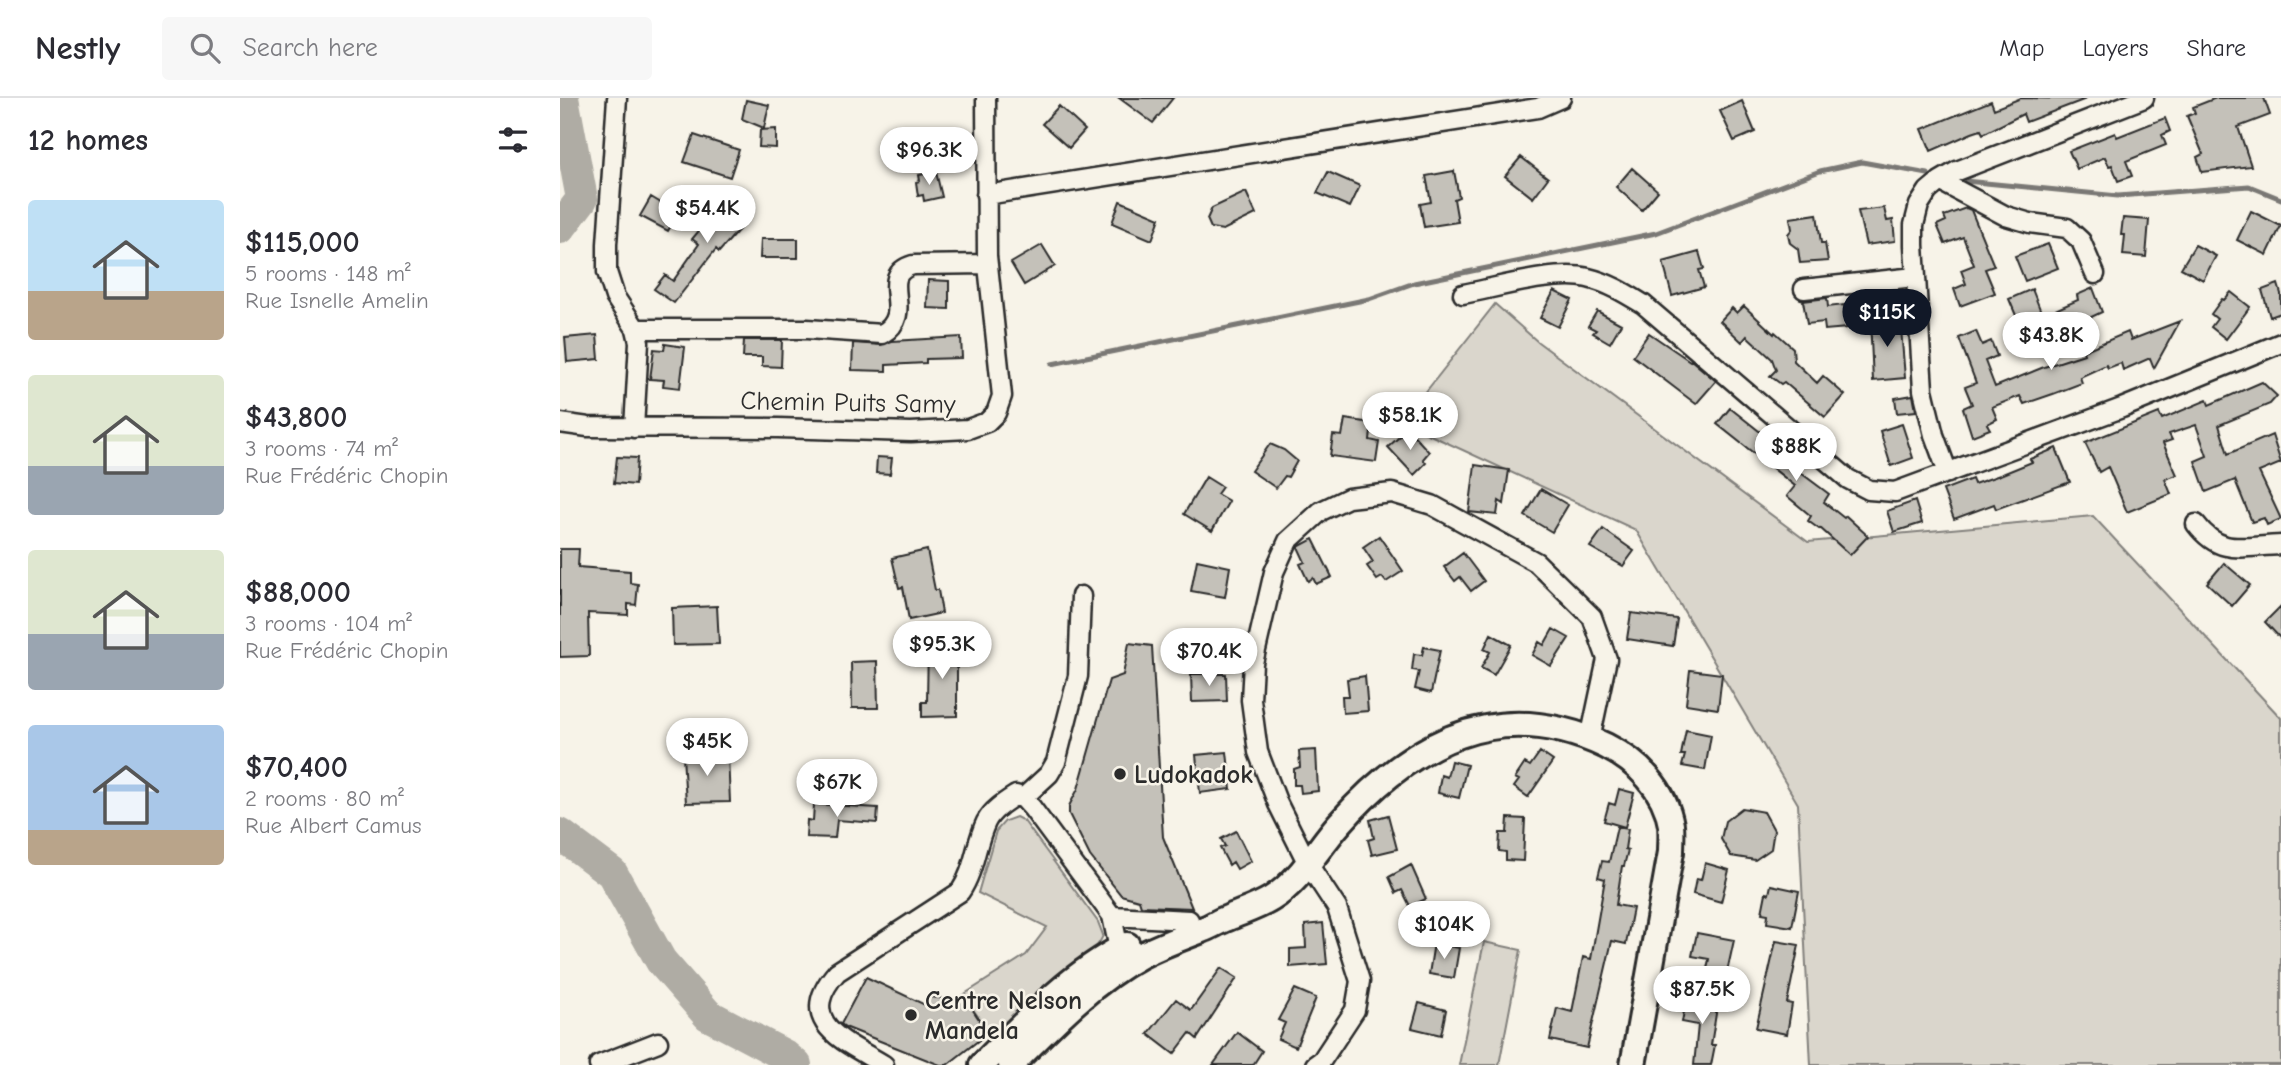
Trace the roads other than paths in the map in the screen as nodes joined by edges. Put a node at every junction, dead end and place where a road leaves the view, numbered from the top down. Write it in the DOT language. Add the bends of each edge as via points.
graph roads {
  1 [pos="617,98"];
  2 [pos="986,98"];
  3 [pos="1561,98"];
  4 [pos="2144,98"];
  5 [pos="1940,181"];
  6 [pos="986,195"];
  7 [pos="988,264"];
  8 [pos="2095,274"];
  9 [pos="1915,277"];
  10 [pos="1804,289"];
  11 [pos="1463,295"];
  12 [pos="636,329"];
  13 [pos="2281,343"];
  14 [pos="560,423"];
  15 [pos="634,428"];
  16 [pos="1948,473"];
  17 [pos="2196,524"];
  18 [pos="2281,545"];
  19 [pos="1081,596"];
  20 [pos="1590,739"];
  21 [pos="1023,798"];
  22 [pos="1308,863"];
  23 [pos="1112,916"];
  24 [pos="1224,919"];
  25 [pos="1189,920"];
  26 [pos="1116,961"];
  27 [pos="658,1042"];
  28 [pos="599,1065"];
  29 [pos="884,1065"];
  30 [pos="982,1065"];
  31 [pos="1011,1065"];
  32 [pos="1315,1065"];
  33 [pos="1633,1065"];
  1 -- 12 [label="street" via="607,272 615,298"];
  2 -- 6 [label="street, Chemin Puits Samy"];
  3 -- 6 [label="street" via="1538,107"];
  4 -- 5 [label="street"];
  5 -- 8 [label="street" via="2006,216 2067,228 2081,241"];
  5 -- 9 [label="street" via="1919,205 1914,225"];
  6 -- 7 [label="street, Chemin Puits Samy"];
  7 -- 12 [label="street" via="902,268 896,276 897,319 882,334"];
  7 -- 15 [label="street, Chemin Puits Samy" via="1002,396 987,422 968,429 911,432"];
  9 -- 10 [label="street"];
  9 -- 16 [label="street" via="1923,390"];
  11 -- 16 [label="street" via="1553,277 1586,277 1615,286 1643,304 1848,479 1869,490 1895,492"];
  12 -- 15 [label="street"];
  13 -- 16 [label="street"];
  14 -- 15 [label="street, Chemin Puits Samy"];
  17 -- 18 [label="street" via="2207,539 2223,547"];
  19 -- 21 [label="street" via="1078,676 1059,752 1049,774"];
  20 -- 22 [label="main road" via="1510,724 1458,734 1365,796"];
  20 -- 22 [label="street" via="1607,659 1592,617 1535,562 1432,505 1392,493 1348,498 1321,511 1288,541 1274,572 1253,663 1251,700 1258,752"];
  20 -- 33 [label="main road" via="1620,753 1649,779 1660,794 1671,826 1671,852"];
  21 -- 23 [label="street"];
  21 -- 29 [label="street" via="1016,795 1003,803 987,821 960,892 837,972 826,988 820,1014 829,1032"];
  22 -- 24 [label="main road" via="1272,899"];
  22 -- 32 [label="street" via="1337,908 1360,981 1355,1010"];
  23 -- 25 [label="street"];
  23 -- 26 [label="street"];
  24 -- 25 [label="main road"];
  24 -- 26 [label="main road"];
  25 -- 26 [label="main road" via="1142,937"];
  26 -- 30 [label="main road" via="1090,967"];
  26 -- 31 [label="main road"];
  27 -- 28 [label="street"];
}
